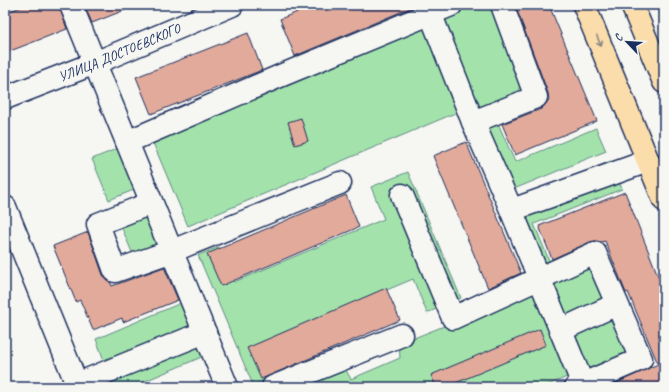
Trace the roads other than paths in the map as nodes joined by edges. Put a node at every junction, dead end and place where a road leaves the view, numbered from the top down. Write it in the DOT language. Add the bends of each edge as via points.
graph roads {
  1 [pos="72,5"];
  2 [pos="232,5"];
  3 [pos="451,5"];
  4 [pos="502,5"];
  5 [pos="584,5"];
  6 [pos="632,5"];
  7 [pos="428,9"];
  8 [pos="95,63"];
  9 [pos="664,82"];
  10 [pos="5,98"];
  11 [pos="473,122"];
  12 [pos="127,142"];
  13 [pos="648,161"];
  14 [pos="340,183"];
  15 [pos="402,195"];
  16 [pos="664,200"];
  17 [pos="151,203"];
  18 [pos="5,207"];
  19 [pos="512,210"];
  20 [pos="172,251"];
  21 [pos="540,278"];
  22 [pos="617,304"];
  23 [pos="561,330"];
  24 [pos="205,332"];
  25 [pos="402,335"];
  26 [pos="78,386"];
  27 [pos="581,386"];
  28 [pos="227,387"];
  29 [pos="273,387"];
  1 -- 8 [label="street"];
  2 -- 8 [label="street, УЛИЦА ДОСТОЕВСКОГО"];
  3 -- 7 [label="street"];
  4 -- 11 [label="street" via="536,97"];
  5 -- 13 [label="main road, one-way"];
  6 -- 9 [label="main road"];
  7 -- 11 [label="street"];
  7 -- 12 [label="street"];
  8 -- 10 [label="street, УЛИЦА ДОСТОЕВСКОГО"];
  8 -- 12 [label="street"];
  11 -- 19 [label="street"];
  12 -- 17 [label="street"];
  13 -- 16 [label="main road"];
  13 -- 19 [label="street"];
  14 -- 20 [label="street"];
  15 -- 21 [label="street" via="453,318"];
  17 -- 20 [label="street"];
  17 -- 20 [label="street" via="98,224 115,271"];
  18 -- 26 [label="street"];
  19 -- 21 [label="street"];
  20 -- 24 [label="street"];
  21 -- 22 [label="street" via="595,253"];
  21 -- 23 [label="street"];
  22 -- 23 [label="street"];
  22 -- 27 [label="street" via="641,359"];
  23 -- 27 [label="street"];
  24 -- 26 [label="street"];
  24 -- 28 [label="street"];
  25 -- 29 [label="street"];
}
